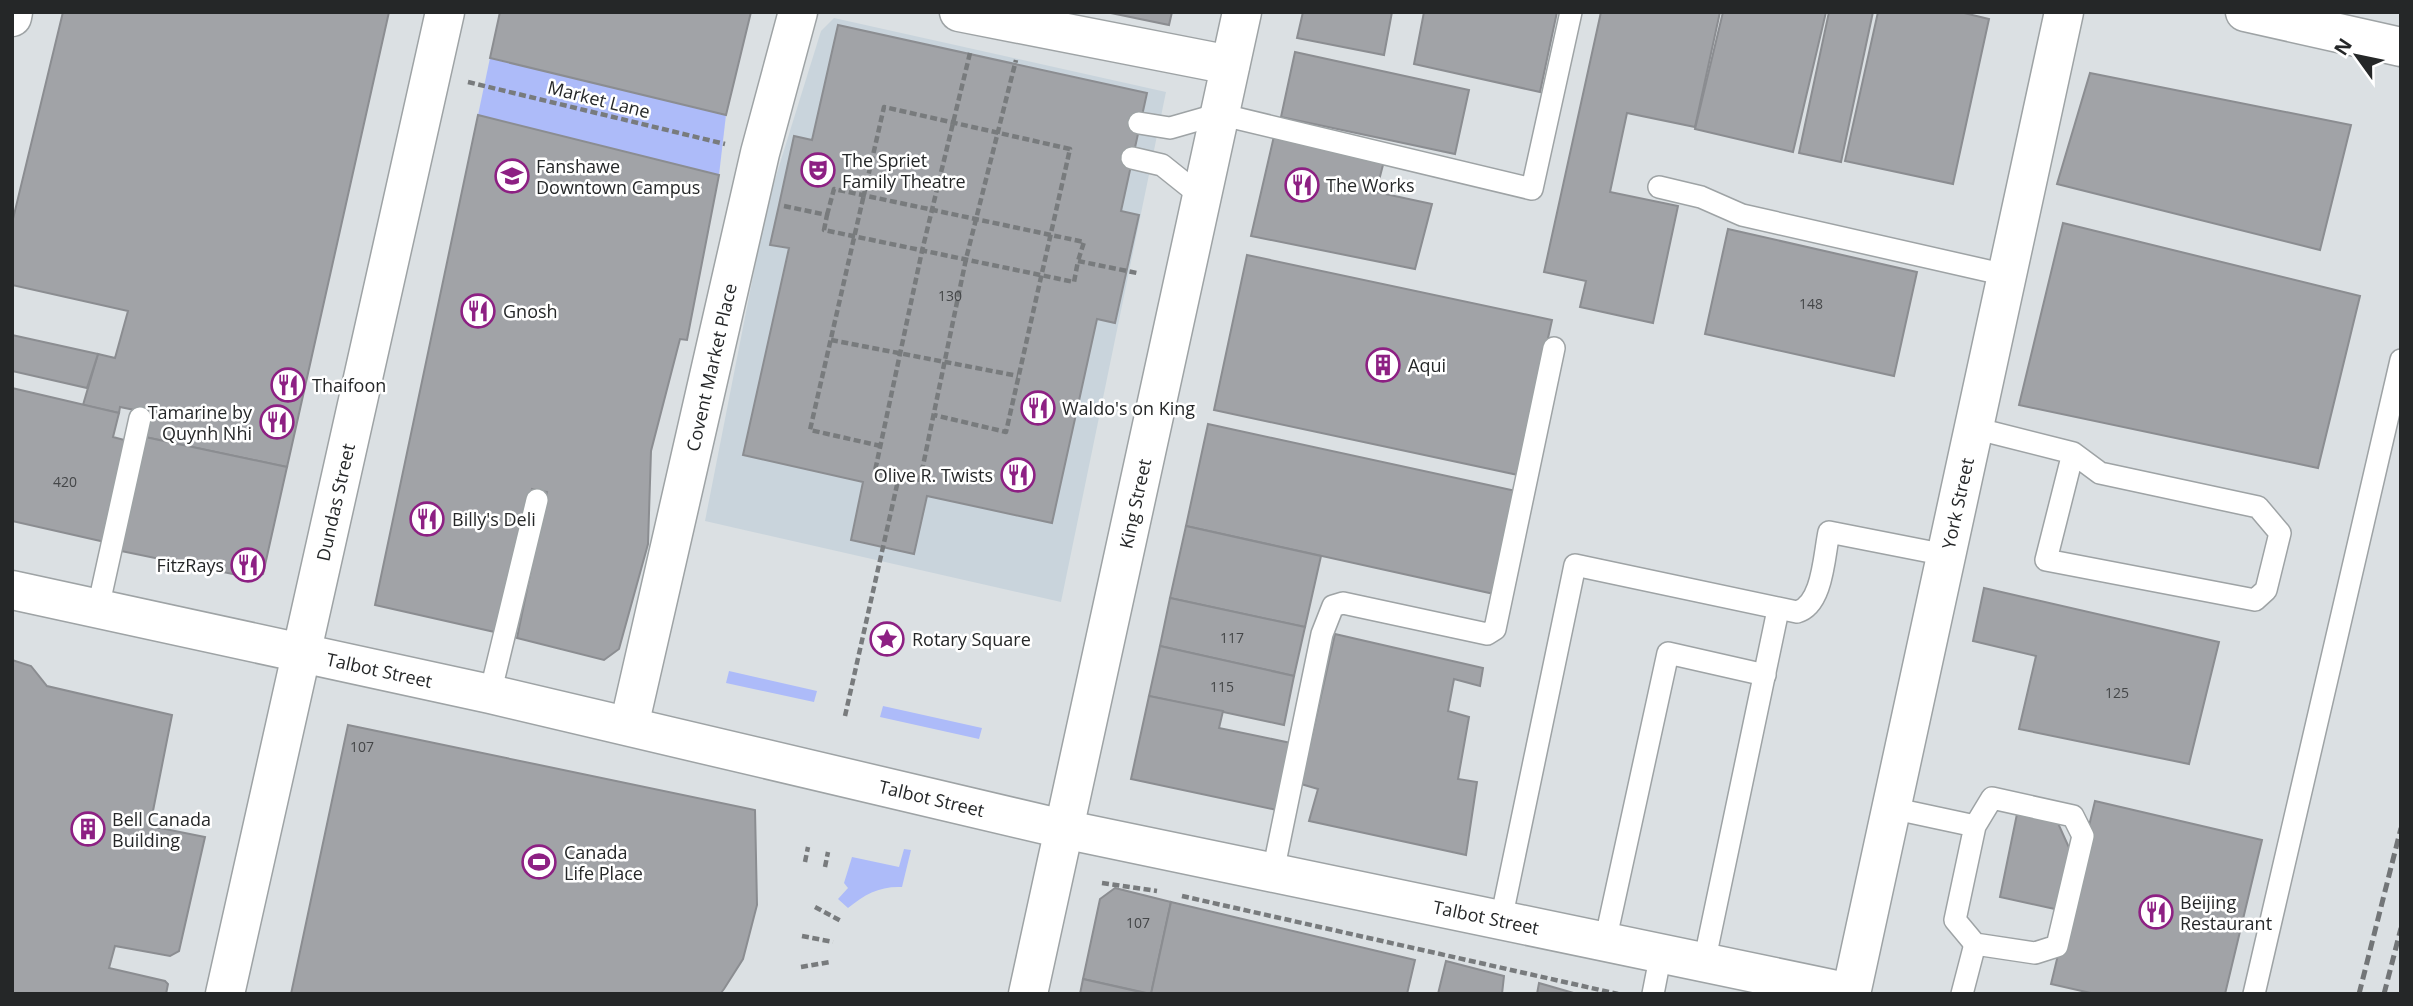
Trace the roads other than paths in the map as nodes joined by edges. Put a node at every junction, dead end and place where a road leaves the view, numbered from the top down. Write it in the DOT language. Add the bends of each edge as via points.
graph roads {
  1 [pos="445,12"];
  2 [pos="798,12"];
  3 [pos="1242,12"];
  4 [pos="1571,12"];
  5 [pos="2064,12"];
  6 [pos="2245,12"];
  7 [pos="965,29"];
  8 [pos="2401,47"];
  9 [pos="1230,65"];
  10 [pos="1219,114"];
  11 [pos="1139,123"];
  12 [pos="1132,158"];
  13 [pos="1659,187"];
  14 [pos="1202,197"];
  15 [pos="2007,275"];
  16 [pos="1554,348"];
  17 [pos="2401,360"];
  18 [pos="140,418"];
  19 [pos="1974,428"];
  20 [pos="2073,453"];
  21 [pos="537,500"];
  22 [pos="1946,555"];
  23 [pos="12,590"];
  24 [pos="98,608"];
  25 [pos="1778,610"];
  26 [pos="302,654"];
  27 [pos="1765,675"];
  28 [pos="490,694"];
  29 [pos="629,726"];
  30 [pos="1891,808"];
  31 [pos="1975,826"];
  32 [pos="1063,829"];
  33 [pos="1273,872"];
  34 [pos="1501,920"];
  35 [pos="1605,942"];
  36 [pos="1975,944"];
  37 [pos="1661,953"];
  38 [pos="1704,963"];
  39 [pos="225,994"];
  40 [pos="1028,994"];
  41 [pos="1653,994"];
  42 [pos="1852,994"];
  43 [pos="1962,994"];
  44 [pos="2255,994"];
  1 -- 26 [label="street, Dundas Street"];
  2 -- 29 [label="street, Covent Market Place" via="760,153"];
  3 -- 9 [label="street, King Street"];
  4 -- 10 [label="lane" via="1532,189"];
  5 -- 15 [label="street, York Street"];
  6 -- 8 [label="street"];
  7 -- 9 [label="street"];
  9 -- 10 [label="street, King Street"];
  10 -- 11 [label="lane" via="1170,128"];
  10 -- 14 [label="street, King Street"];
  12 -- 14 [label="lane" via="1162,165"];
  13 -- 15 [label="lane" via="1702,197 1742,215"];
  14 -- 32 [label="street, King Street"];
  15 -- 19 [label="street, York Street"];
  16 -- 33 [label="lane" via="1495,629 1487,634 1343,603 1333,606 1322,634"];
  17 -- 44 [label="lane"];
  18 -- 24 [label="lane"];
  19 -- 20 [label="lane"];
  19 -- 22 [label="street, York Street"];
  20 -- 20 [label="lane" via="2100,473 2258,507 2280,533 2266,590 2255,600 2046,559"];
  21 -- 28 [label="lane"];
  22 -- 25 [label="lane" via="1829,532 1810,605 1797,612"];
  22 -- 30 [label="street, York Street"];
  23 -- 24 [label="street, Talbot Street"];
  24 -- 26 [label="street, Talbot Street"];
  25 -- 27 [label="lane"];
  25 -- 34 [label="lane" via="1575,565"];
  26 -- 28 [label="street, Talbot Street"];
  26 -- 39 [label="street, Dundas Street"];
  27 -- 35 [label="lane" via="1668,653"];
  27 -- 38 [label="lane"];
  28 -- 29 [label="street, Talbot Street"];
  29 -- 32 [label="street, Talbot Street"];
  30 -- 31 [label="lane"];
  30 -- 42 [label="street, York Street"];
  31 -- 36 [label="lane" via="1955,920"];
  31 -- 36 [label="lane" via="1992,798 2073,816 2083,835 2057,946 2035,953"];
  32 -- 33 [label="street, Talbot Street"];
  32 -- 40 [label="street, King Street"];
  33 -- 34 [label="street, Talbot Street"];
  34 -- 35 [label="street, Talbot Street"];
  35 -- 37 [label="street, Talbot Street"];
  36 -- 43 [label="lane"];
  37 -- 38 [label="street, Talbot Street"];
  37 -- 41 [label="lane"];
  38 -- 42 [label="street, Talbot Street"];
}
